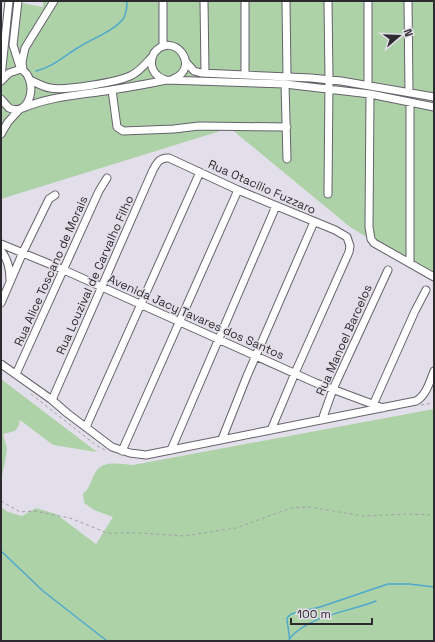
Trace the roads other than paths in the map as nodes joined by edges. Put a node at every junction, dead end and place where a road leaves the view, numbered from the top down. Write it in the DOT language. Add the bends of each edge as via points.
graph roads {
  1 [pos="9,1"];
  2 [pos="18,1"];
  3 [pos="54,1"];
  4 [pos="163,1"];
  5 [pos="204,1"];
  6 [pos="245,1"];
  7 [pos="286,1"];
  8 [pos="328,1"];
  9 [pos="368,1"];
  10 [pos="408,1"];
  11 [pos="13,45"];
  12 [pos="164,46"];
  13 [pos="25,48"];
  14 [pos="152,57"];
  15 [pos="186,62"];
  16 [pos="22,70"];
  17 [pos="205,73"];
  18 [pos="245,75"];
  19 [pos="286,76"];
  20 [pos="1,77"];
  21 [pos="30,80"];
  22 [pos="171,80"];
  23 [pos="329,80"];
  24 [pos="1,81"];
  25 [pos="285,84"];
  26 [pos="368,85"];
  27 [pos="329,89"];
  28 [pos="112,90"];
  29 [pos="409,92"];
  30 [pos="370,94"];
  31 [pos="434,97"];
  32 [pos="1,99"];
  33 [pos="410,102"];
  34 [pos="434,107"];
  35 [pos="21,109"];
  36 [pos="287,127"];
  37 [pos="1,134"];
  38 [pos="159,160"];
  39 [pos="287,160"];
  40 [pos="200,172"];
  41 [pos="107,178"];
  42 [pos="238,190"];
  43 [pos="328,194"];
  44 [pos="55,195"];
  45 [pos="276,206"];
  46 [pos="314,222"];
  47 [pos="1,244"];
  48 [pos="1,251"];
  49 [pos="23,252"];
  50 [pos="410,263"];
  51 [pos="64,270"];
  52 [pos="388,270"];
  53 [pos="434,277"];
  54 [pos="10,283"];
  55 [pos="103,287"];
  56 [pos="426,290"];
  57 [pos="1,303"];
  58 [pos="140,304"];
  59 [pos="180,322"];
  60 [pos="218,339"];
  61 [pos="256,355"];
  62 [pos="1,364"];
  63 [pos="434,371"];
  64 [pos="295,373"];
  65 [pos="16,374"];
  66 [pos="333,389"];
  67 [pos="52,400"];
  68 [pos="373,405"];
  69 [pos="383,408"];
  70 [pos="322,420"];
  71 [pos="86,427"];
  72 [pos="271,430"];
  73 [pos="222,439"];
  74 [pos="171,450"];
  75 [pos="122,451"];
  1 -- 20 [label="street"];
  2 -- 11 [label="street"];
  3 -- 13 [label="street"];
  4 -- 12 [label="street"];
  5 -- 17 [label="street"];
  6 -- 18 [label="street"];
  7 -- 19 [label="street"];
  8 -- 23 [label="street"];
  9 -- 26 [label="street"];
  10 -- 29 [label="street"];
  11 -- 13 [label="street"];
  11 -- 16 [label="street"];
  12 -- 14 [label="street"];
  12 -- 15 [label="street" via="179,49 184,54"];
  13 -- 16 [label="street"];
  14 -- 21 [label="street" via="132,75 116,80 63,89 49,88"];
  14 -- 22 [label="street" via="151,65 154,72 162,79"];
  15 -- 17 [label="street" via="194,71"];
  15 -- 22 [label="street" via="182,73"];
  16 -- 21 [label="street"];
  16 -- 24 [label="street" via="9,73"];
  17 -- 18 [label="street"];
  18 -- 19 [label="street"];
  19 -- 23 [label="street"];
  21 -- 35 [label="street" via="31,92 28,102"];
  22 -- 25 [label="street"];
  22 -- 28 [label="street"];
  23 -- 26 [label="street"];
  23 -- 27 [label="street"];
  25 -- 27 [label="street"];
  25 -- 36 [label="street"];
  26 -- 29 [label="street"];
  27 -- 30 [label="street"];
  27 -- 43 [label="street"];
  28 -- 35 [label="street" via="51,98"];
  28 -- 36 [label="street" via="116,127 123,131 212,126"];
  29 -- 31 [label="street"];
  30 -- 33 [label="street"];
  30 -- 50 [label="street" via="369,233 374,243"];
  32 -- 35 [label="street" via="9,108"];
  33 -- 34 [label="street"];
  33 -- 50 [label="street"];
  35 -- 37 [label="street" via="8,122"];
  36 -- 39 [label="street"];
  38 -- 40 [label="street, Rua Otacílio Fuzzaro" via="169,158"];
  38 -- 55 [label="street, Rua Louzival de Carvalho Filho"];
  40 -- 42 [label="street, Rua Otacílio Fuzzaro"];
  40 -- 58 [label="street"];
  41 -- 51 [label="street, Rua Alice Toscano de Morais"];
  42 -- 45 [label="street, Rua Otacílio Fuzzaro"];
  42 -- 59 [label="street"];
  44 -- 49 [label="street" via="49,199"];
  45 -- 46 [label="street, Rua Otacílio Fuzzaro"];
  45 -- 60 [label="street"];
  46 -- 61 [label="street"];
  46 -- 64 [label="street, Rua Otacílio Fuzzaro" via="347,237 350,246"];
  47 -- 49 [label="street, Avenida Jacy Tavares dos Santos"];
  48 -- 54 [label="street" via="9,267"];
  49 -- 51 [label="street, Avenida Jacy Tavares dos Santos"];
  49 -- 54 [label="street"];
  50 -- 53 [label="street"];
  51 -- 55 [label="street, Avenida Jacy Tavares dos Santos"];
  51 -- 65 [label="street, Rua Alice Toscano de Morais"];
  52 -- 66 [label="street, Rua Manoel Barcelos"];
  54 -- 57 [label="street"];
  55 -- 58 [label="street, Avenida Jacy Tavares dos Santos"];
  55 -- 67 [label="street, Rua Louzival de Carvalho Filho"];
  56 -- 68 [label="street"];
  58 -- 59 [label="street, Avenida Jacy Tavares dos Santos"];
  58 -- 71 [label="street"];
  59 -- 60 [label="street, Avenida Jacy Tavares dos Santos"];
  59 -- 75 [label="street"];
  60 -- 61 [label="street, Avenida Jacy Tavares dos Santos"];
  60 -- 74 [label="street"];
  61 -- 64 [label="street, Avenida Jacy Tavares dos Santos"];
  61 -- 73 [label="street"];
  62 -- 65 [label="street"];
  63 -- 69 [label="street" via="421,399"];
  64 -- 66 [label="street, Avenida Jacy Tavares dos Santos"];
  64 -- 72 [label="street"];
  65 -- 67 [label="street"];
  66 -- 68 [label="street, Avenida Jacy Tavares dos Santos"];
  66 -- 70 [label="street, Rua Manoel Barcelos"];
  67 -- 71 [label="street"];
  68 -- 69 [label="street, Avenida Jacy Tavares dos Santos"];
  69 -- 70 [label="street"];
  70 -- 72 [label="street"];
  71 -- 75 [label="street" via="112,447"];
  72 -- 73 [label="street"];
  73 -- 74 [label="street"];
  74 -- 75 [label="street" via="146,455"];
}
